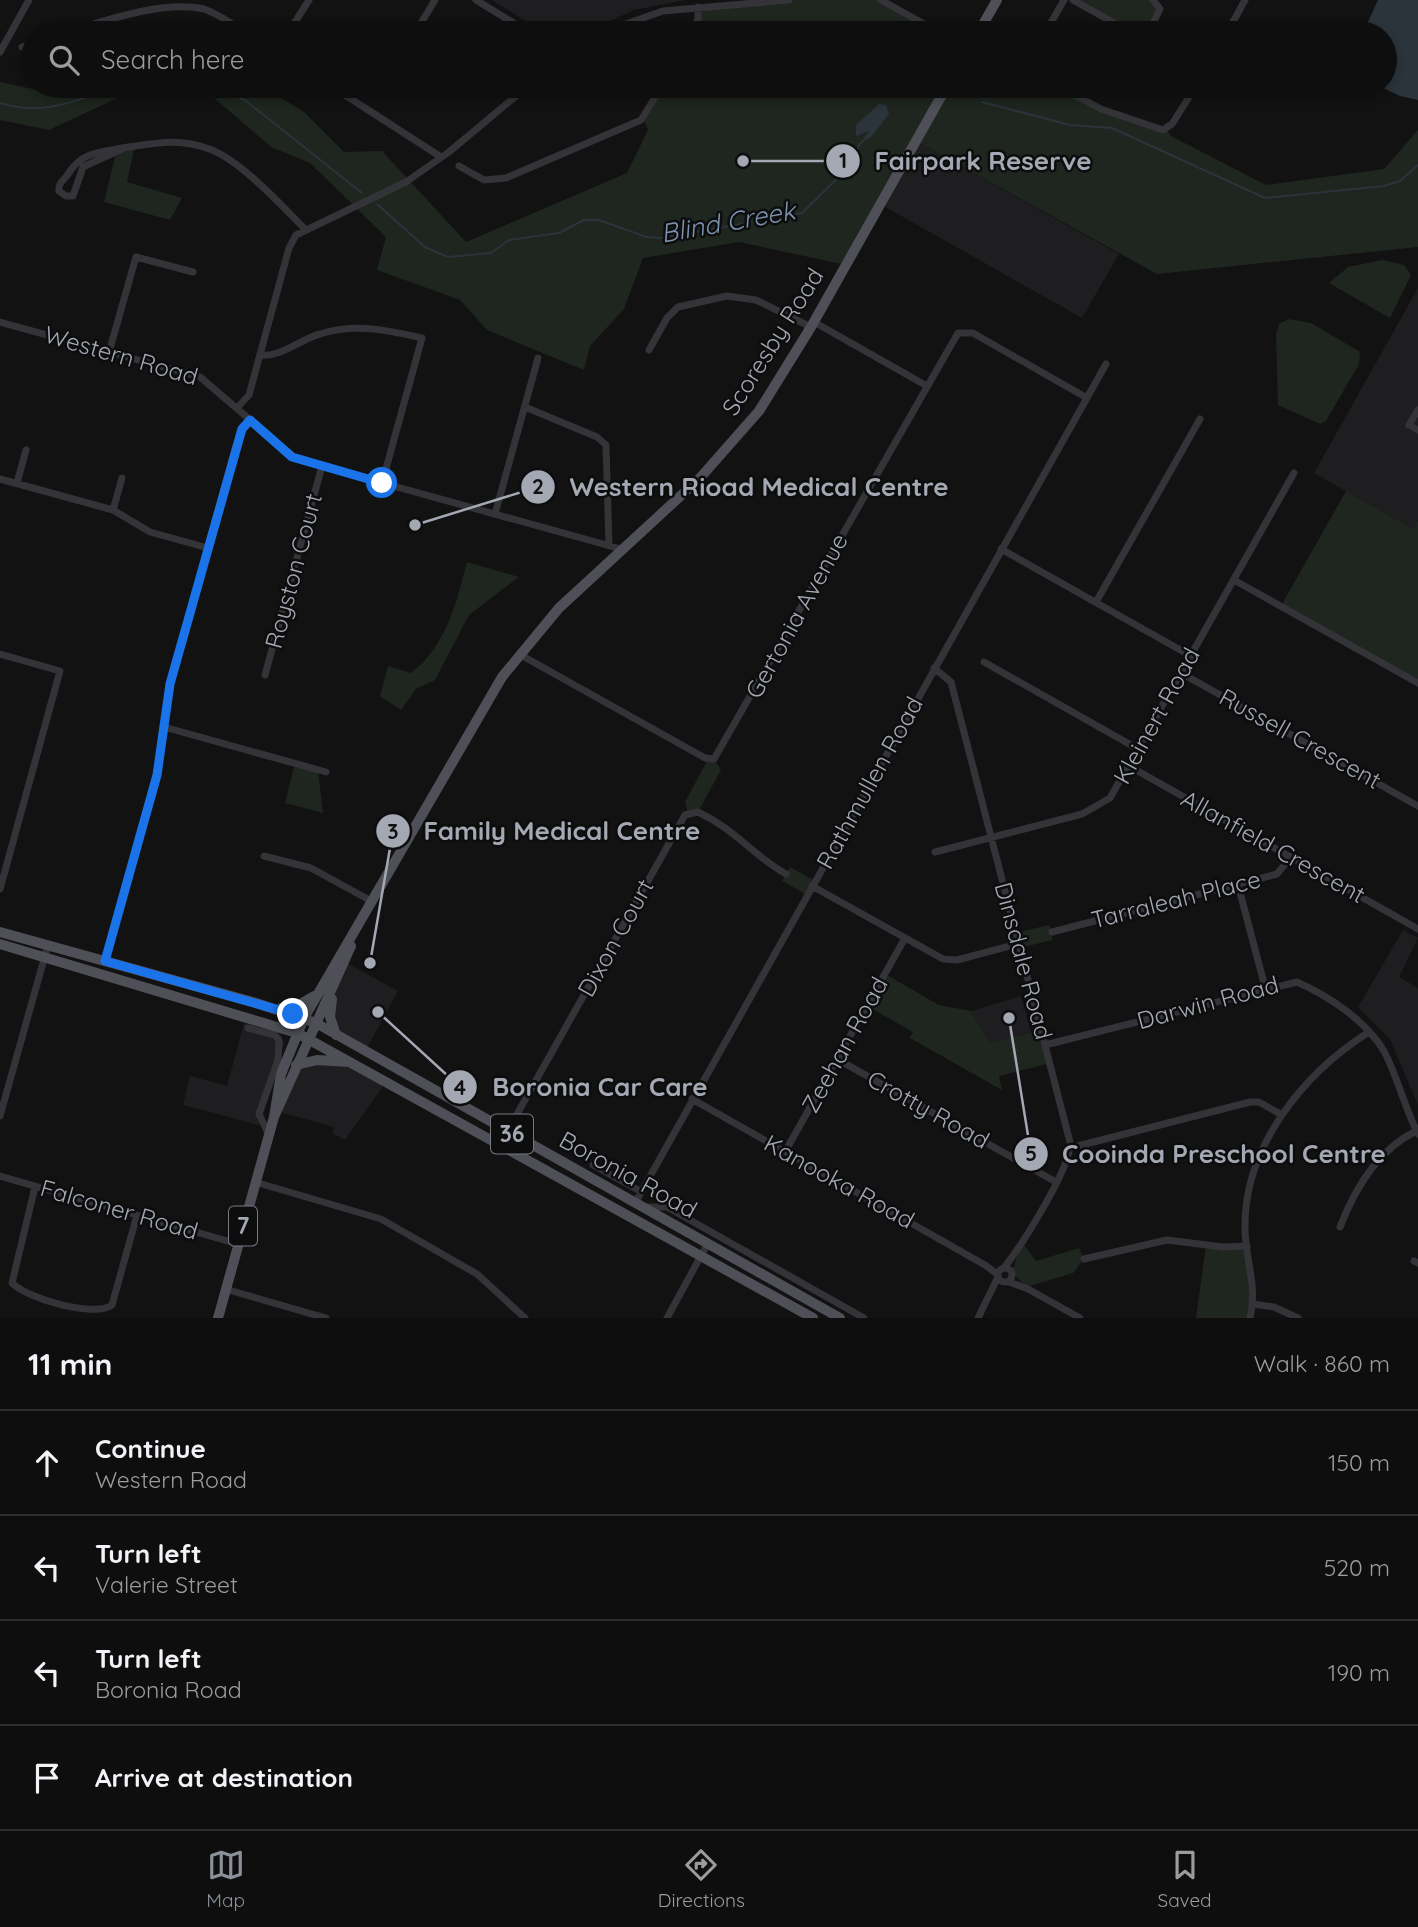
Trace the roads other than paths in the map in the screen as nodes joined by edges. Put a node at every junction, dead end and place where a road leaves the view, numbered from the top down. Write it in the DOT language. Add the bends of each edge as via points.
graph roads {
  1 [pos="29,0"];
  2 [pos="309,0"];
  3 [pos="435,0"];
  4 [pos="476,0"];
  5 [pos="789,0"];
  6 [pos="881,0"];
  7 [pos="997,0"];
  8 [pos="1064,0"];
  9 [pos="1073,0"];
  10 [pos="1153,0"];
  11 [pos="1245,0"];
  12 [pos="750,1"];
  13 [pos="698,8"];
  14 [pos="103,21"];
  15 [pos="226,21"];
  16 [pos="296,21"];
  17 [pos="422,21"];
  18 [pos="510,21"];
  19 [pos="634,21"];
  20 [pos="697,21"];
  21 [pos="919,21"];
  22 [pos="985,21"];
  23 [pos="1052,21"];
  24 [pos="1111,21"];
  25 [pos="1155,21"];
  26 [pos="1234,21"];
  27 [pos="2,42"];
  28 [pos="0,51"];
  29 [pos="350,98"];
  30 [pos="513,98"];
  31 [pos="655,98"];
  32 [pos="940,98"];
  33 [pos="1080,98"];
  34 [pos="1188,98"];
  35 [pos="124,148"];
  36 [pos="441,157"];
  37 [pos="459,166"];
  38 [pos="305,229"];
  39 [pos="192,272"];
  40 [pos="0,321"];
  41 [pos="813,325"];
  42 [pos="649,350"];
  43 [pos="109,352"];
  44 [pos="260,355"];
  45 [pos="538,358"];
  46 [pos="1106,365"];
  47 [pos="927,386"];
  48 [pos="1087,398"];
  49 [pos="525,407"];
  50 [pos="237,408"];
  51 [pos="1418,410"];
  52 [pos="1200,419"];
  53 [pos="250,420"];
  54 [pos="1418,430"];
  55 [pos="26,450"];
  56 [pos="322,466"];
  57 [pos="1294,473"];
  58 [pos="122,478"];
  59 [pos="0,479"];
  60 [pos="17,483"];
  61 [pos="382,483"];
  62 [pos="113,510"];
  63 [pos="495,514"];
  64 [pos="609,545"];
  65 [pos="208,548"];
  66 [pos="621,549"];
  67 [pos="1001,550"];
  68 [pos="1234,580"];
  69 [pos="1096,602"];
  70 [pos="0,654"];
  71 [pos="519,654"];
  72 [pos="1191,656"];
  73 [pos="984,662"];
  74 [pos="934,668"];
  75 [pos="1181,673"];
  76 [pos="265,675"];
  77 [pos="1418,683"];
  78 [pos="164,727"];
  79 [pos="1138,749"];
  80 [pos="1129,766"];
  81 [pos="326,772"];
  82 [pos="1418,806"];
  83 [pos="991,838"];
  84 [pos="935,852"];
  85 [pos="264,856"];
  86 [pos="1292,857"];
  87 [pos="786,874"];
  88 [pos="1238,885"];
  89 [pos="812,886"];
  90 [pos="0,890"];
  91 [pos="373,902"];
  92 [pos="1418,929"];
  93 [pos="357,931"];
  94 [pos="0,932"];
  95 [pos="1052,932"];
  96 [pos="905,938"];
  97 [pos="0,944"];
  98 [pos="1018,944"];
  99 [pos="48,945"];
  100 [pos="44,958"];
  101 [pos="105,961"];
  102 [pos="1265,987"];
  103 [pos="334,989"];
  104 [pos="319,991"];
  105 [pos="274,1009"];
  106 [pos="304,1018"];
  107 [pos="316,1023"];
  108 [pos="248,1028"];
  109 [pos="1369,1032"];
  110 [pos="297,1033"];
  111 [pos="336,1034"];
  112 [pos="309,1038"];
  113 [pos="1045,1045"];
  114 [pos="837,1059"];
  115 [pos="356,1063"];
  116 [pos="296,1065"];
  117 [pos="692,1099"];
  118 [pos="1282,1115"];
  119 [pos="0,1116"];
  120 [pos="274,1117"];
  121 [pos="507,1132"];
  122 [pos="1417,1133"];
  123 [pos="268,1134"];
  124 [pos="1070,1148"];
  125 [pos="785,1152"];
  126 [pos="593,1165"];
  127 [pos="0,1176"];
  128 [pos="255,1181"];
  129 [pos="1056,1182"];
  130 [pos="35,1187"];
  131 [pos="640,1191"];
  132 [pos="639,1205"];
  133 [pos="628,1214"];
  134 [pos="136,1216"];
  135 [pos="1340,1227"];
  136 [pos="708,1243"];
  137 [pos="238,1244"];
  138 [pos="1247,1246"];
  139 [pos="701,1255"];
  140 [pos="1084,1259"];
  141 [pos="1004,1275"];
  142 [pos="225,1289"];
  143 [pos="1253,1304"];
  144 [pos="218,1318"];
  145 [pos="326,1318"];
  146 [pos="525,1318"];
  147 [pos="667,1318"];
  148 [pos="813,1318"];
  149 [pos="840,1318"];
  150 [pos="864,1318"];
  151 [pos="978,1318"];
  152 [pos="1080,1318"];
  153 [pos="1250,1318"];
  154 [pos="1298,1318"];
  1 -- 27 [label="street"];
  2 -- 16 [label="street"];
  3 -- 17 [label="street"];
  4 -- 18 [label="street"];
  5 -- 12 [label="street"];
  6 -- 21 [label="street"];
  7 -- 22 [label="main road"];
  8 -- 23 [label="street"];
  9 -- 24 [label="street"];
  10 -- 25 [label="street" via="1160,9"];
  11 -- 26 [label="street"];
  12 -- 13 [label="street"];
  13 -- 19 [label="street" via="663,11"];
  13 -- 20 [label="street"];
  14 -- 15 [label="street" via="133,12 188,7"];
  27 -- 28 [label="street"];
  29 -- 36 [label="street"];
  30 -- 36 [label="street"];
  31 -- 37 [label="street" via="638,122 506,178 484,180"];
  32 -- 41 [label="main road, Scoresby Road / 7"];
  33 -- 34 [label="street" via="1163,130"];
  35 -- 35 [label="street" via="83,167 73,196 59,191 59,184 80,159"];
  35 -- 38 [label="street" via="172,141 212,150 233,163"];
  36 -- 38 [label="street" via="401,185"];
  38 -- 44 [label="street" via="291,243"];
  39 -- 43 [label="street" via="136,257"];
  40 -- 43 [label="street, Western Road"];
  41 -- 42 [label="street" via="749,298 721,296 674,310"];
  41 -- 47 [label="street"];
  41 -- 66 [label="main road, Scoresby Road / 7" via="766,401 727,450"];
  43 -- 50 [label="street, Western Road" via="200,377"];
  44 -- 50 [label="street" via="248,395"];
  44 -- 61 [label="street" via="349,328 380,328 422,338"];
  45 -- 49 [label="street"];
  46 -- 48 [label="street, Rathmullen Road"];
  47 -- 48 [label="street, Gertonia Avenue" via="956,335 963,331"];
  47 -- 71 [label="street, Gertonia Avenue" via="716,758 705,758"];
  48 -- 67 [label="street, Rathmullen Road"];
  49 -- 63 [label="street"];
  49 -- 64 [label="street" via="606,445"];
  50 -- 53 [label="street, Western Road"];
  51 -- 54 [label="street" via="1409,425"];
  52 -- 69 [label="street"];
  53 -- 56 [label="street, Western Road" via="289,455"];
  53 -- 65 [label="street" via="238,439"];
  55 -- 60 [label="street"];
  56 -- 61 [label="street, Western Road"];
  56 -- 76 [label="street, Royston Court"];
  57 -- 68 [label="street, Kleinert Road"];
  58 -- 62 [label="street"];
  59 -- 60 [label="street"];
  60 -- 62 [label="street"];
  61 -- 63 [label="street, Western Road"];
  62 -- 65 [label="street" via="150,532"];
  63 -- 64 [label="street, Western Road"];
  64 -- 66 [label="street, Western Road"];
  65 -- 78 [label="street" via="170,684"];
  66 -- 71 [label="main road, Scoresby Road / 7"];
  67 -- 69 [label="street"];
  67 -- 74 [label="street, Rathmullen Road"];
  68 -- 72 [label="street, Kleinert Road"];
  68 -- 77 [label="street"];
  69 -- 72 [label="street"];
  70 -- 90 [label="street" via="60,671"];
  71 -- 91 [label="main road, Scoresby Road / 7" via="484,705"];
  72 -- 75 [label="street, Kleinert Road"];
  73 -- 79 [label="street"];
  74 -- 83 [label="street, Dinsdale Road" via="951,682"];
  74 -- 89 [label="street, Rathmullen Road"];
  75 -- 79 [label="street, Kleinert Road"];
  75 -- 82 [label="street, Russell Crescent"];
  78 -- 81 [label="street"];
  78 -- 101 [label="street" via="157,775"];
  79 -- 80 [label="street, Kleinert Road"];
  80 -- 83 [label="street, Kleinert Road" via="1113,795 1097,808"];
  80 -- 86 [label="street, Allanfield Crescent"];
  83 -- 84 [label="street, Kleinert Road"];
  83 -- 98 [label="street, Dinsdale Road"];
  85 -- 91 [label="street" via="311,868"];
  86 -- 88 [label="street, Tarraleah Place" via="1280,873"];
  86 -- 92 [label="street, Allanfield Crescent"];
  87 -- 121 [label="street, Dixon Court" via="762,860 733,831 698,812 685,815"];
  88 -- 95 [label="street, Tarraleah Place"];
  88 -- 102 [label="street"];
  89 -- 96 [label="street"];
  89 -- 117 [label="street, Rathmullen Road"];
  91 -- 93 [label="main road, Scoresby Road / 7"];
  93 -- 103 [label="main road, Scoresby Road / 7"];
  93 -- 104 [label="main road, Scoresby Road / 7"];
  94 -- 99 [label="main road, Boronia Road / 36"];
  96 -- 98 [label="street" via="948,960"];
  96 -- 114 [label="street, Zeehan Road"];
  97 -- 100 [label="main road, Boronia Road / 36"];
  98 -- 113 [label="street, Dinsdale Road"];
  99 -- 100 [label="street"];
  99 -- 101 [label="main road, Boronia Road / 36"];
  100 -- 110 [label="main road, Boronia Road / 36"];
  100 -- 119 [label="street"];
  101 -- 105 [label="main road, Boronia Road / 36"];
  102 -- 109 [label="street, Darwin Road" via="1297,982"];
  102 -- 113 [label="street, Darwin Road"];
  103 -- 107 [label="main road, Scoresby Road / 7"];
  103 -- 111 [label="main road" via="330,1014"];
  104 -- 105 [label="main road" via="302,1004"];
  104 -- 106 [label="main road, Scoresby Road / 7"];
  105 -- 106 [label="main road, Boronia Road / 36"];
  106 -- 107 [label="main road, Boronia Road / 36"];
  106 -- 110 [label="main road, Scoresby Road / 7"];
  107 -- 111 [label="main road, Boronia Road / 36"];
  107 -- 112 [label="main road, Scoresby Road / 7"];
  108 -- 123 [label="street" via="275,1035 279,1041 278,1060 259,1114"];
  109 -- 118 [label="street" via="1319,1068"];
  109 -- 122 [label="street, Darwin Road" via="1386,1055"];
  110 -- 112 [label="main road, Boronia Road / 36"];
  110 -- 120 [label="main road, Scoresby Road / 7" via="281,1074"];
  111 -- 121 [label="main road, Boronia Road / 36"];
  112 -- 115 [label="main road, Boronia Road / 36"];
  112 -- 116 [label="main road, Scoresby Road / 7"];
  113 -- 124 [label="street, Dinsdale Road"];
  114 -- 125 [label="street, Zeehan Road"];
  114 -- 129 [label="street, Crotty Road"];
  115 -- 116 [label="main road" via="317,1060"];
  115 -- 133 [label="main road, Boronia Road / 36"];
  116 -- 120 [label="main road, Scoresby Road / 7"];
  117 -- 125 [label="street, Kanooka Road"];
  117 -- 131 [label="street, Rathmullen Road"];
  118 -- 124 [label="street" via="1250,1102"];
  118 -- 138 [label="street" via="1249,1188"];
  120 -- 123 [label="main road, Scoresby Road / 7"];
  121 -- 132 [label="main road, Boronia Road / 36"];
  122 -- 135 [label="street" via="1401,1139 1374,1166"];
  123 -- 128 [label="main road, Scoresby Road / 7"];
  124 -- 129 [label="street"];
  125 -- 141 [label="street, Kanooka Road"];
  126 -- 131 [label="street, Boronia Road"];
  127 -- 130 [label="street, Falconer Road"];
  128 -- 137 [label="main road, Scoresby Road / 7"];
  128 -- 146 [label="street" via="381,1219 477,1274"];
  129 -- 141 [label="street"];
  130 -- 134 [label="street, Falconer Road"];
  130 -- 134 [label="street" via="12,1283 63,1312 102,1311 112,1305"];
  131 -- 132 [label="street, Rathmullen Road"];
  132 -- 133 [label="main road"];
  132 -- 136 [label="main road, Boronia Road / 36"];
  132 -- 150 [label="street" via="667,1207"];
  133 -- 139 [label="main road, Boronia Road / 36"];
  134 -- 137 [label="street, Falconer Road"];
  136 -- 139 [label="street"];
  136 -- 149 [label="main road, Boronia Road / 36"];
  137 -- 142 [label="main road, Scoresby Road / 7"];
  138 -- 140 [label="street" via="1167,1240"];
  138 -- 143 [label="street"];
  139 -- 147 [label="street"];
  139 -- 148 [label="main road, Boronia Road / 36"];
  141 -- 151 [label="street"];
  141 -- 152 [label="street, Kanooka Road"];
  142 -- 144 [label="main road, Scoresby Road / 7"];
  142 -- 145 [label="street"];
  143 -- 153 [label="street"];
  143 -- 154 [label="street"];
}
